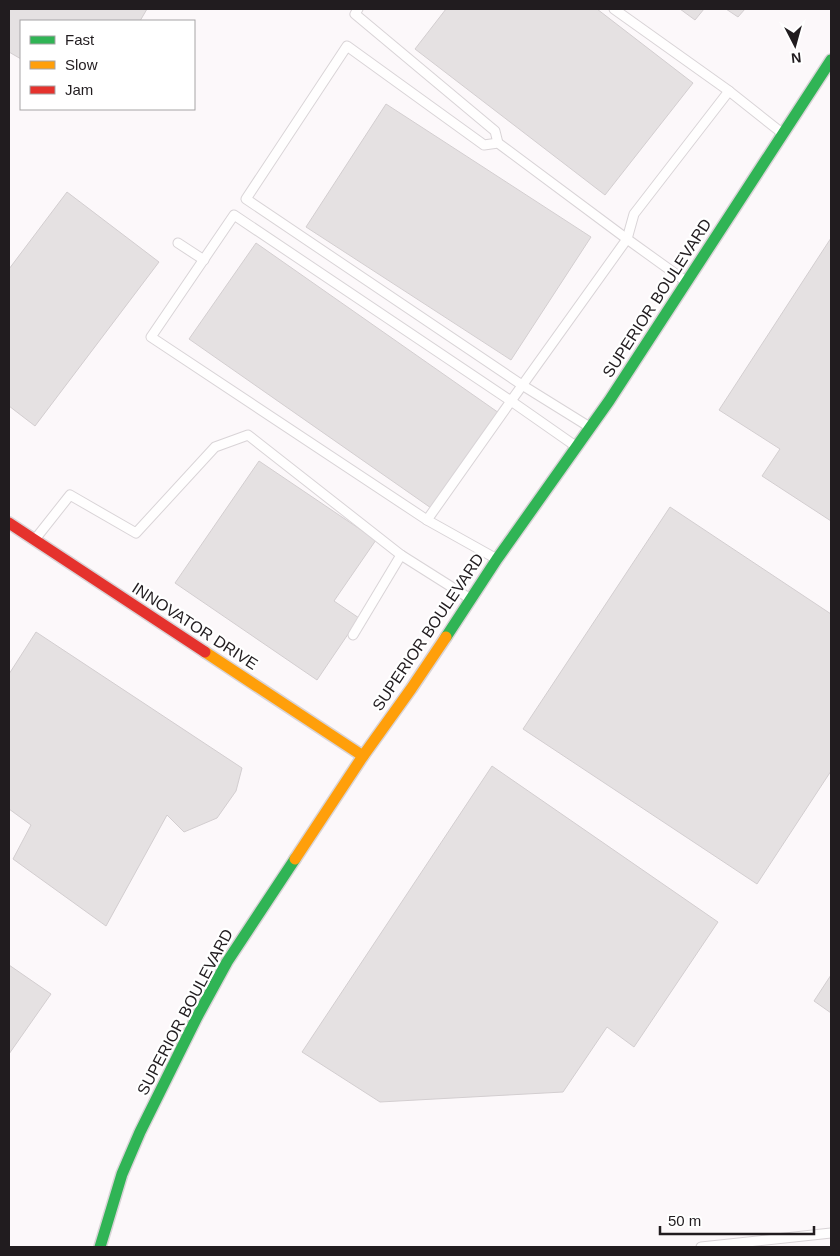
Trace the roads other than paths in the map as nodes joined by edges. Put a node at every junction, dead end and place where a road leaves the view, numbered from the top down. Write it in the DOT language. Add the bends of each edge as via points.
graph roads {
  1 [pos="358,9"];
  2 [pos="614,9"];
  3 [pos="831,60"];
  4 [pos="729,92"];
  5 [pos="783,133"];
  6 [pos="498,143"];
  7 [pos="626,239"];
  8 [pos="178,243"];
  9 [pos="204,260"];
  10 [pos="687,282"];
  11 [pos="522,385"];
  12 [pos="511,401"];
  13 [pos="590,427"];
  14 [pos="576,446"];
  15 [pos="428,520"];
  16 [pos="9,523"];
  17 [pos="35,540"];
  18 [pos="401,555"];
  19 [pos="497,559"];
  20 [pos="472,599"];
  21 [pos="353,635"];
  22 [pos="363,756"];
  23 [pos="831,1233"];
  24 [pos="100,1247"];
  25 [pos="701,1247"];
  1 -- 6 [label="lane" via="354,14 495,131"];
  2 -- 4 [label="lane"];
  3 -- 5 [label="street, SUPERIOR BOULEVARD"];
  4 -- 5 [label="lane"];
  4 -- 7 [label="lane" via="634,214"];
  5 -- 10 [label="street, SUPERIOR BOULEVARD"];
  6 -- 7 [label="lane"];
  6 -- 11 [label="lane" via="484,145 347,46 246,199"];
  7 -- 10 [label="lane"];
  7 -- 11 [label="lane"];
  8 -- 9 [label="lane"];
  9 -- 12 [label="lane" via="234,215"];
  9 -- 15 [label="lane" via="151,337"];
  10 -- 13 [label="street, SUPERIOR BOULEVARD"];
  11 -- 12 [label="lane"];
  11 -- 13 [label="lane"];
  12 -- 14 [label="lane"];
  12 -- 15 [label="lane"];
  13 -- 14 [label="street, SUPERIOR BOULEVARD"];
  14 -- 19 [label="street, SUPERIOR BOULEVARD"];
  15 -- 19 [label="lane"];
  16 -- 17 [label="street, INNOVATOR DRIVE"];
  17 -- 18 [label="lane" via="70,494 136,533 215,447 248,435"];
  17 -- 22 [label="street, INNOVATOR DRIVE"];
  18 -- 20 [label="lane"];
  18 -- 21 [label="lane"];
  19 -- 20 [label="street, SUPERIOR BOULEVARD"];
  20 -- 22 [label="street, SUPERIOR BOULEVARD"];
  22 -- 24 [label="street, SUPERIOR BOULEVARD" via="227,962 197,1017 122,1174"];
  23 -- 25 [label="lane"];
}
